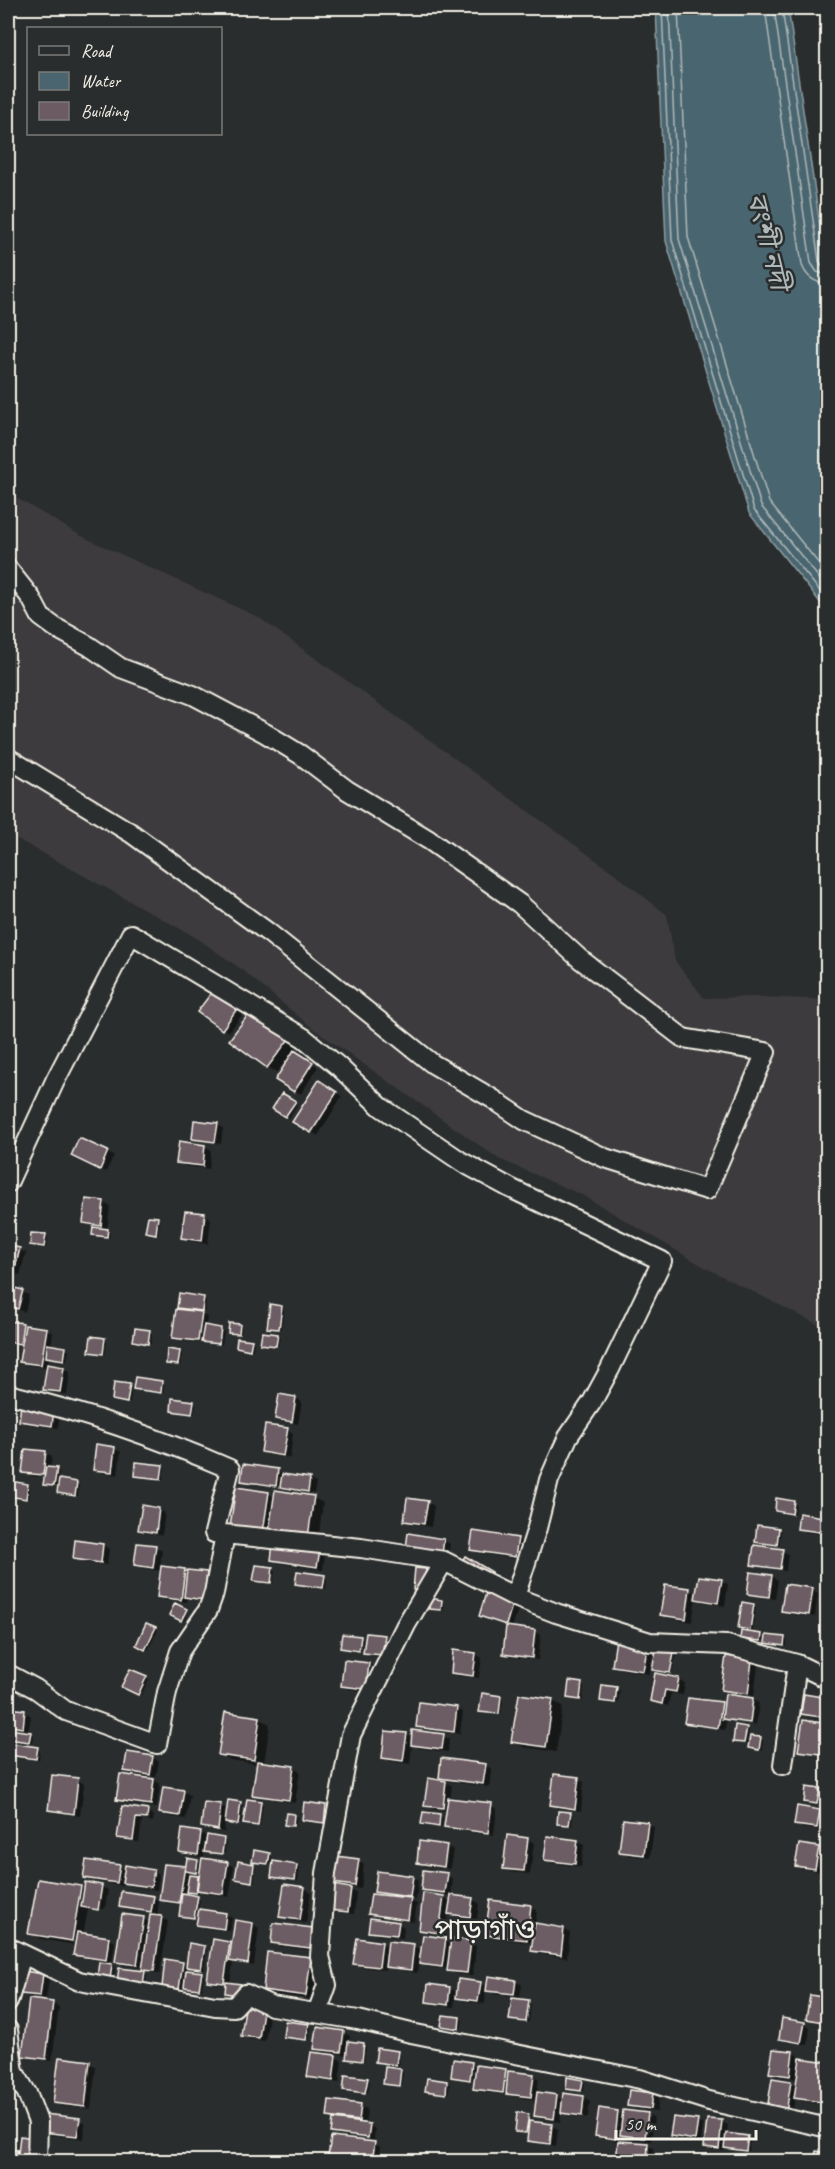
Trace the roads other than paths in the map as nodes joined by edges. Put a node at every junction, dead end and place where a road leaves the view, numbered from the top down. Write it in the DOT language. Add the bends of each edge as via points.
graph roads {
  1 [pos="8,569"];
  2 [pos="8,758"];
  3 [pos="8,1183"];
  4 [pos="8,1394"];
  5 [pos="225,1534"];
  6 [pos="444,1561"];
  7 [pos="515,1597"];
  8 [pos="797,1664"];
  9 [pos="8,1674"];
  10 [pos="828,1679"];
  11 [pos="783,1766"];
  12 [pos="15,1951"];
  13 [pos="8,2002"];
  14 [pos="317,2013"];
  15 [pos="8,2030"];
  16 [pos="828,2128"];
  17 [pos="37,2162"];
  1 -- 2 [label="street" via="42,616 56,628 121,668 193,695 301,755 347,790 429,840 520,904 579,959 683,1038 766,1052 707,1190 605,1158 524,1120 433,1064 269,933 132,833"];
  3 -- 7 [label="street" via="55,1081 131,934 304,1038 381,1107 462,1162 662,1261 610,1369 568,1437 549,1480"];
  4 -- 5 [label="street" via="142,1434 230,1469 214,1533"];
  5 -- 6 [label="street"];
  5 -- 9 [label="street" via="214,1593 208,1610 180,1651 157,1744 66,1711"];
  6 -- 7 [label="street"];
  6 -- 14 [label="street" via="406,1625 351,1735 326,1873 320,1956 327,1985"];
  7 -- 8 [label="street" via="650,1642 727,1645"];
  8 -- 10 [label="street"];
  8 -- 11 [label="street"];
  12 -- 13 [label="street"];
  12 -- 14 [label="street" via="79,1981 234,2007 246,1995 272,2006"];
  14 -- 16 [label="street" via="640,2079 709,2101"];
  15 -- 17 [label="street" via="14,2072 38,2122"];
}
